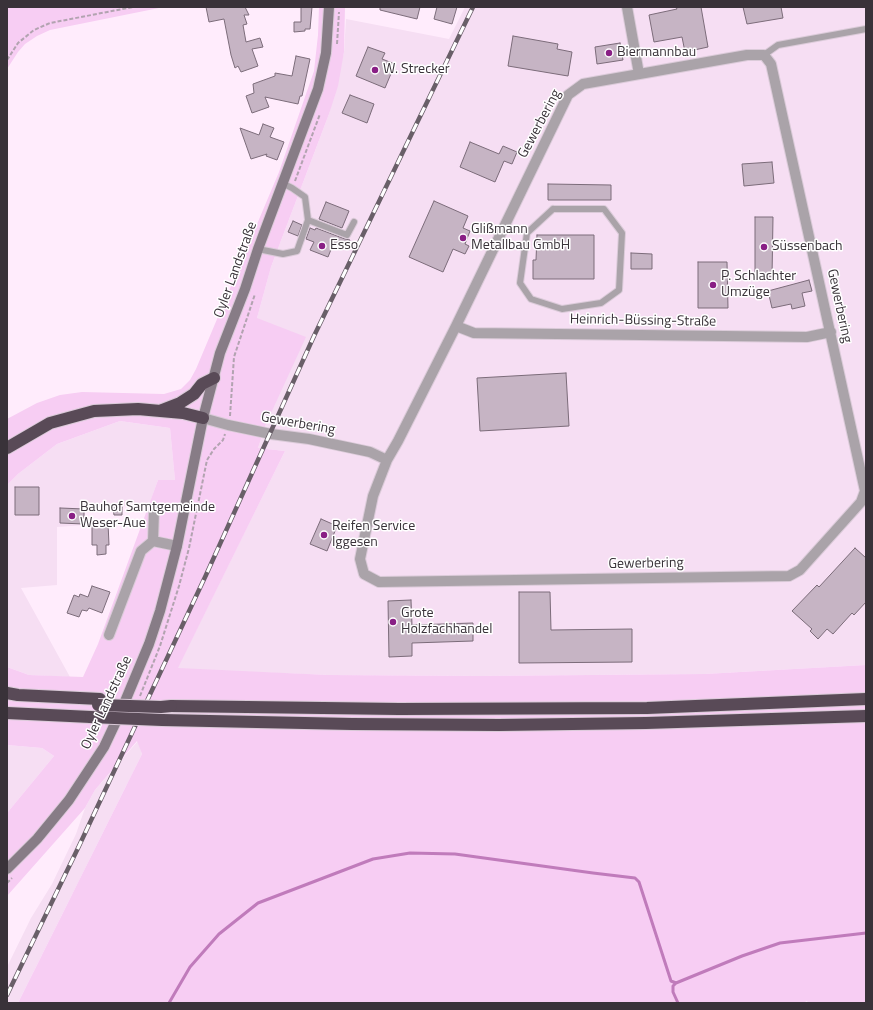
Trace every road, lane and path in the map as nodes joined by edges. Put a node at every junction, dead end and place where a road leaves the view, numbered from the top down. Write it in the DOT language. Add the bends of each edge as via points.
graph roads {
  1 [pos="133,7"];
  2 [pos="329,7"];
  3 [pos="627,7"];
  4 [pos="866,29"];
  5 [pos="764,55"];
  6 [pos="7,60"];
  7 [pos="639,74"];
  8 [pos="284,184"];
  9 [pos="308,220"];
  10 [pos="354,222"];
  11 [pos="258,249"];
  12 [pos="562,309"];
  13 [pos="456,326"];
  14 [pos="831,332"];
  15 [pos="214,378"];
  16 [pos="161,411"];
  17 [pos="203,418"];
  18 [pos="7,448"];
  19 [pos="387,460"];
  20 [pos="154,511"];
  21 [pos="153,541"];
  22 [pos="177,546"];
  23 [pos="109,635"];
  24 [pos="7,692"];
  25 [pos="866,700"];
  26 [pos="7,701"];
  27 [pos="99,702"];
  28 [pos="7,713"];
  29 [pos="866,716"];
  30 [pos="7,869"];
  1 -- 6 [label="path" via="50,23 34,30 18,43"];
  2 -- 8 [label="main road, Oyler Landstraße" via="326,54 318,89"];
  3 -- 7 [label="street"];
  4 -- 5 [label="lane" via="778,45"];
  5 -- 7 [label="street, Gewerbering" via="747,55"];
  5 -- 14 [label="street, Gewerbering" via="771,64"];
  7 -- 13 [label="street, Gewerbering" via="582,84 568,95"];
  8 -- 9 [label="lane" via="305,197"];
  8 -- 11 [label="main road, Oyler Landstraße"];
  9 -- 10 [label="lane" via="347,235"];
  9 -- 11 [label="lane" via="297,251 283,254"];
  11 -- 15 [label="main road, Oyler Landstraße" via="220,353"];
  12 -- 12 [label="lane" via="601,303 619,290 622,233 604,209 552,209 527,233 520,283 532,299"];
  13 -- 14 [label="street, Heinrich-Büssing-Straße" via="474,333 807,337"];
  13 -- 19 [label="street, Gewerbering"];
  14 -- 19 [label="street, Gewerbering" via="865,491 861,502 800,570 789,576 378,582 364,574 360,560 373,496"];
  15 -- 16 [label="highway" via="202,384 194,394 180,403"];
  15 -- 17 [label="main road, Oyler Landstraße"];
  16 -- 17 [label="highway"];
  16 -- 18 [label="highway" via="94,411 50,423"];
  17 -- 19 [label="street, Gewerbering" via="271,434 370,452"];
  17 -- 22 [label="main road, Oyler Landstraße"];
  20 -- 21 [label="street"];
  21 -- 22 [label="street"];
  21 -- 23 [label="street" via="141,551"];
  22 -- 30 [label="main road, Oyler Landstraße" via="149,644 104,748 69,800"];
  24 -- 27 [label="highway"];
  25 -- 27 [label="highway, bridge" via="640,708 399,709 161,707"];
  26 -- 27 [label="highway"];
  28 -- 29 [label="highway, bridge" via="162,720 499,725"];
}
